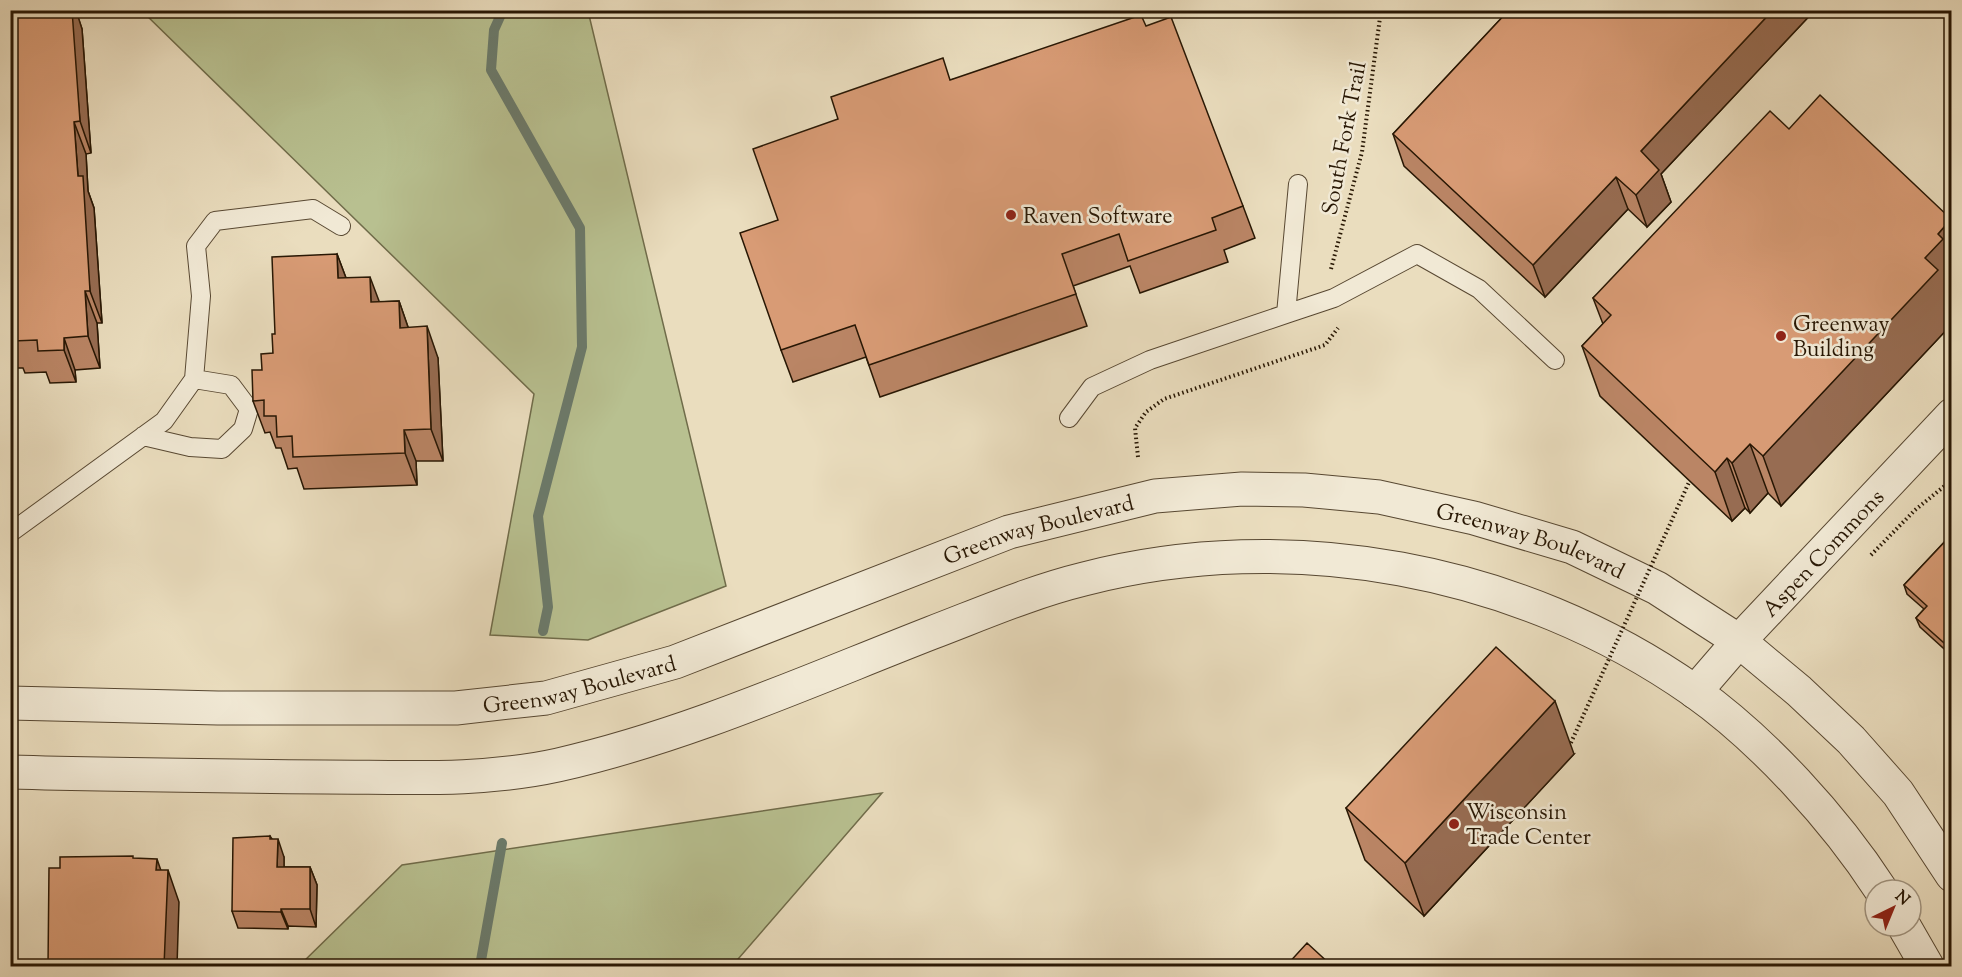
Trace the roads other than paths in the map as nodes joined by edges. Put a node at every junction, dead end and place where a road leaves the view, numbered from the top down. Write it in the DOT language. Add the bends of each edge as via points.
graph roads {
  1 [pos="1298,183"];
  2 [pos="341,226"];
  3 [pos="1286,314"];
  4 [pos="1555,360"];
  5 [pos="194,379"];
  6 [pos="1952,415"];
  7 [pos="1069,418"];
  8 [pos="143,436"];
  9 [pos="10,533"];
  10 [pos="1739,641"];
  11 [pos="1695,692"];
  12 [pos="10,703"];
  13 [pos="10,772"];
  14 [pos="1952,875"];
  15 [pos="1873,878"];
  16 [pos="1911,938"];
  17 [pos="1927,966"];
  1 -- 3 [label="lane"];
  2 -- 5 [label="lane" via="313,208 215,221 196,246 201,296"];
  3 -- 4 [label="lane" via="1334,298 1417,254 1479,289"];
  3 -- 7 [label="lane" via="1150,360 1092,387"];
  5 -- 8 [label="lane" via="164,421"];
  5 -- 8 [label="lane" via="231,385 249,409 243,429 222,449 190,447"];
  6 -- 10 [label="street, Aspen Commons"];
  8 -- 9 [label="lane"];
  10 -- 11 [label="street, Aspen Commons"];
  10 -- 12 [label="street, Greenway Boulevard" via="1657,588 1572,547 1474,518 1379,497 1242,489 1155,496 1009,532 675,662 546,698 456,708"];
  10 -- 14 [label="street, Greenway Boulevard" via="1851,740 1898,793"];
  11 -- 13 [label="street" via="1630,652 1564,620 1480,587 1392,566 1312,558 1191,560 1086,578 1025,597 684,729 552,766 487,776"];
  11 -- 15 [label="street" via="1808,796"];
  16 -- 17 [label="street"];
}
